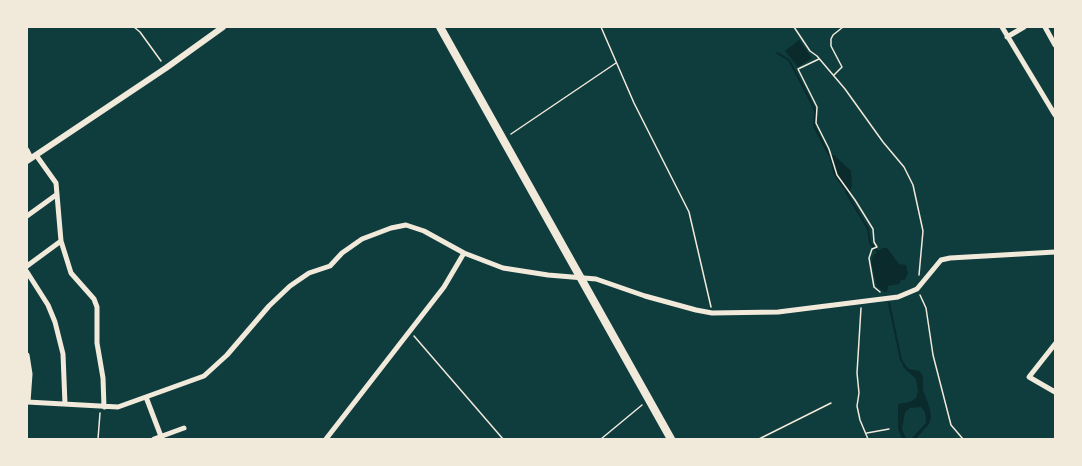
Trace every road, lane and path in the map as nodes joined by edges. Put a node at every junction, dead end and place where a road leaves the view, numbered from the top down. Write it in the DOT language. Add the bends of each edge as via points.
graph roads {
  1 [pos="134,27"];
  2 [pos="223,27"];
  3 [pos="440,27"];
  4 [pos="602,27"];
  5 [pos="794,27"];
  6 [pos="843,27"];
  7 [pos="1002,27"];
  8 [pos="1024,27"];
  9 [pos="1045,27"];
  10 [pos="1007,37"];
  11 [pos="1055,45"];
  12 [pos="819,58"];
  13 [pos="617,62"];
  14 [pos="166,68"];
  15 [pos="834,76"];
  16 [pos="1055,115"];
  17 [pos="503,139"];
  18 [pos="27,150"];
  19 [pos="31,158"];
  20 [pos="56,195"];
  21 [pos="27,216"];
  22 [pos="61,241"];
  23 [pos="1055,252"];
  24 [pos="464,253"];
  25 [pos="27,266"];
  26 [pos="27,272"];
  27 [pos="580,277"];
  28 [pos="921,283"];
  29 [pos="917,289"];
  30 [pos="881,299"];
  31 [pos="860,301"];
  32 [pos="712,313"];
  33 [pos="410,331"];
  34 [pos="1055,344"];
  35 [pos="27,355"];
  36 [pos="1055,392"];
  37 [pos="146,396"];
  38 [pos="649,399"];
  39 [pos="28,402"];
  40 [pos="831,403"];
  41 [pos="64,404"];
  42 [pos="102,407"];
  43 [pos="184,428"];
  44 [pos="889,429"];
  45 [pos="866,433"];
  46 [pos="162,438"];
  47 [pos="98,439"];
  48 [pos="154,439"];
  49 [pos="326,439"];
  50 [pos="503,439"];
  51 [pos="601,439"];
  52 [pos="671,439"];
  53 [pos="759,439"];
  54 [pos="868,439"];
  55 [pos="963,439"];
  1 -- 14 [label="path"];
  2 -- 14 [label="street"];
  3 -- 17 [label="main road"];
  4 -- 13 [label="path"];
  5 -- 12 [label="path"];
  6 -- 15 [label="path" via="831,39 842,68"];
  7 -- 10 [label="street"];
  8 -- 10 [label="street"];
  9 -- 11 [label="street"];
  10 -- 16 [label="street"];
  12 -- 15 [label="path"];
  12 -- 30 [label="path" via="798,69 817,107 816,123 837,175 873,229 877,246 869,258 874,287 881,292"];
  13 -- 17 [label="path"];
  13 -- 32 [label="path" via="689,212"];
  14 -- 19 [label="street"];
  15 -- 28 [label="path" via="904,167 913,185 923,231"];
  17 -- 27 [label="main road"];
  18 -- 19 [label="street"];
  19 -- 20 [label="street" via="56,183"];
  20 -- 21 [label="street"];
  20 -- 22 [label="street"];
  22 -- 25 [label="street"];
  22 -- 42 [label="street" via="71,273 97,307"];
  23 -- 28 [label="street" via="941,260"];
  24 -- 27 [label="street" via="503,268"];
  24 -- 33 [label="street"];
  24 -- 37 [label="street" via="406,225 362,239 330,266 309,273 290,286 204,376"];
  26 -- 41 [label="street" via="55,322 63,354"];
  27 -- 32 [label="street"];
  27 -- 38 [label="main road"];
  28 -- 29 [label="street"];
  29 -- 30 [label="street"];
  29 -- 55 [label="path" via="926,308 951,425"];
  30 -- 31 [label="street"];
  31 -- 32 [label="street" via="778,312"];
  31 -- 45 [label="path" via="857,406"];
  33 -- 49 [label="street"];
  33 -- 50 [label="path"];
  34 -- 36 [label="street" via="1029,377"];
  35 -- 39 [label="street"];
  37 -- 42 [label="street" via="125,405"];
  37 -- 46 [label="street"];
  38 -- 51 [label="path"];
  38 -- 52 [label="main road"];
  39 -- 41 [label="street"];
  40 -- 53 [label="path"];
  41 -- 42 [label="street"];
  42 -- 47 [label="path"];
  43 -- 46 [label="street"];
  44 -- 45 [label="path"];
  45 -- 54 [label="path"];
  46 -- 48 [label="street"];
}
